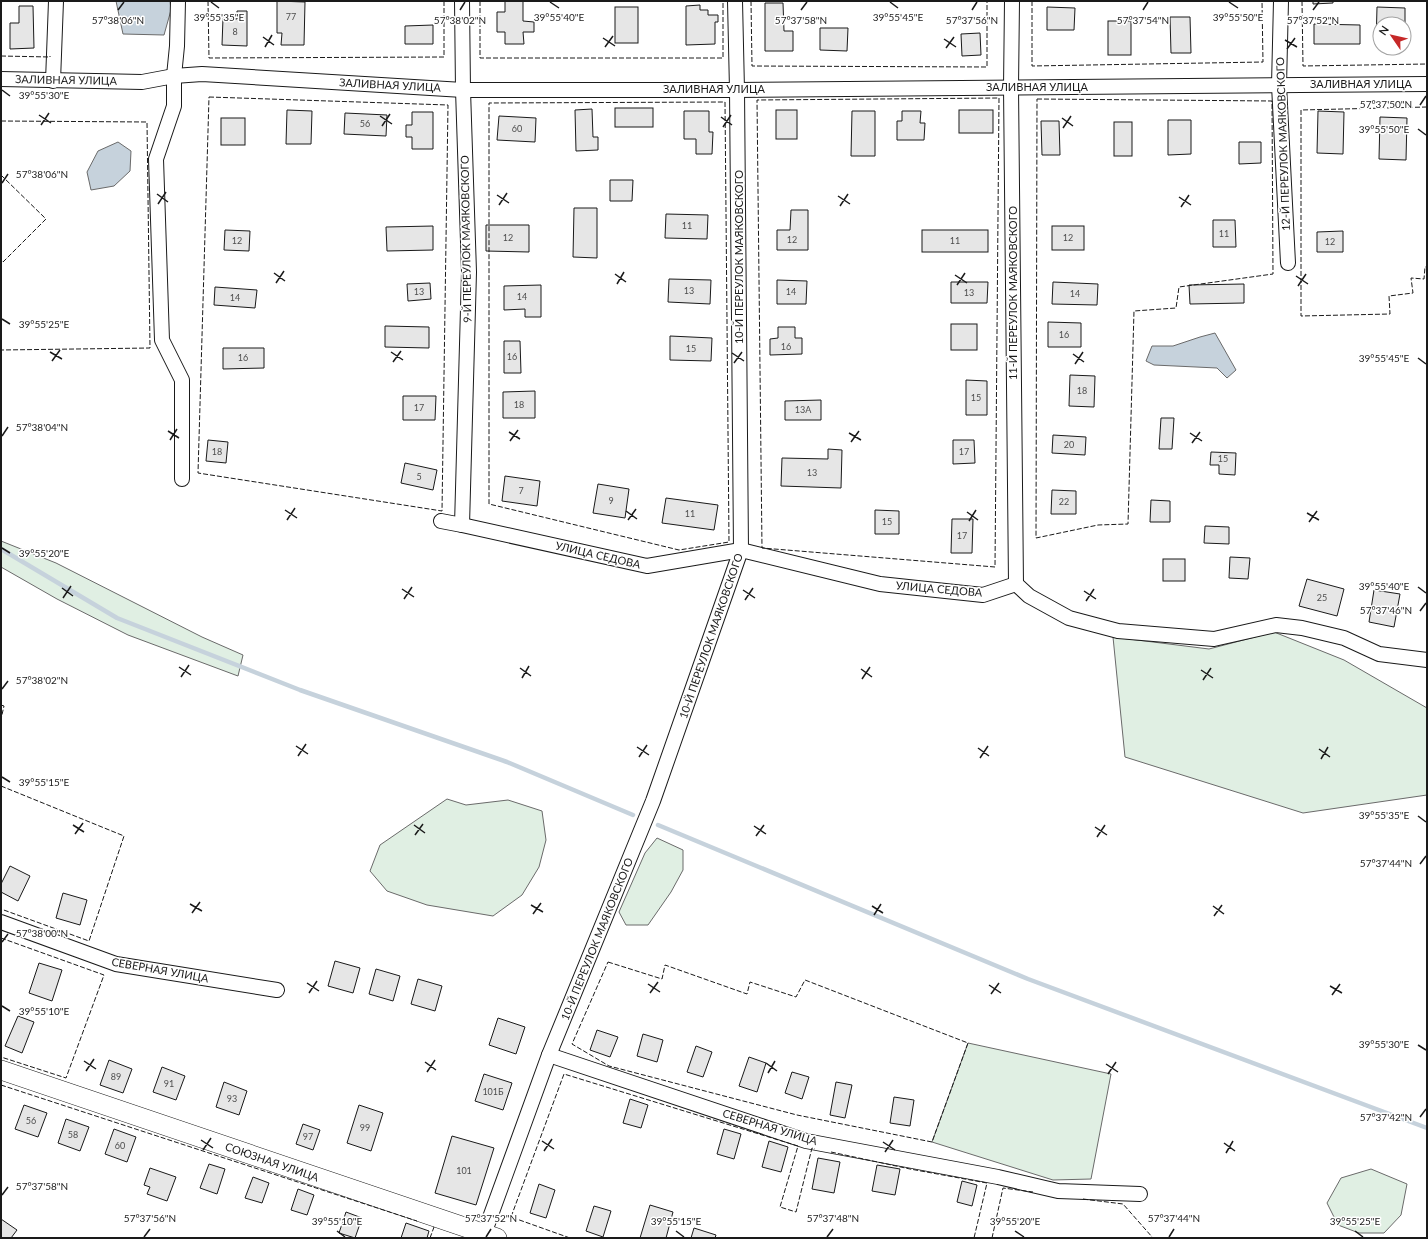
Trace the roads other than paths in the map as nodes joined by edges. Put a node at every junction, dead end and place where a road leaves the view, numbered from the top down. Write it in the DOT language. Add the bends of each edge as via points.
graph roads {
  1 [pos="56,1"];
  2 [pos="178,1"];
  3 [pos="462,1"];
  4 [pos="735,1"];
  5 [pos="1012,1"];
  6 [pos="1281,1"];
  7 [pos="174,76"];
  8 [pos="1,79"];
  9 [pos="53,81"];
  10 [pos="1427,84"];
  11 [pos="1279,85"];
  12 [pos="1011,87"];
  13 [pos="463,90"];
  14 [pos="737,90"];
  15 [pos="1288,263"];
  16 [pos="182,478"];
  17 [pos="441,521"];
  18 [pos="462,525"];
  19 [pos="741,550"];
  20 [pos="1016,584"];
  21 [pos="1427,660"];
  22 [pos="1,922"];
  23 [pos="277,990"];
  24 [pos="549,1055"];
  25 [pos="1,1070"];
  26 [pos="1140,1194"];
  27 [pos="491,1236"];
  1 -- 9 [label="street"];
  2 -- 7 [label="street"];
  3 -- 13 [label="street, 9-Й ПЕРЕУЛОК МАЯКОВСКОГО"];
  4 -- 14 [label="street, 10-Й ПЕРЕУЛОК МАЯКОВСКОГО"];
  5 -- 12 [label="street, 11-Й ПЕРЕУЛОК МАЯКОВСКОГО"];
  6 -- 11 [label="street, 12-Й ПЕРЕУЛОК МАЯКОВСКОГО"];
  7 -- 9 [label="street, ЗАЛИВНАЯ УЛИЦА" via="142,82"];
  7 -- 13 [label="street, ЗАЛИВНАЯ УЛИЦА" via="202,74"];
  7 -- 16 [label="street" via="174,106 156,159 162,340 182,380"];
  8 -- 9 [label="street, ЗАЛИВНАЯ УЛИЦА"];
  10 -- 11 [label="street, ЗАЛИВНАЯ УЛИЦА"];
  11 -- 12 [label="street, ЗАЛИВНАЯ УЛИЦА"];
  11 -- 15 [label="street, 12-Й ПЕРЕУЛОК МАЯКОВСКОГО"];
  12 -- 14 [label="street, ЗАЛИВНАЯ УЛИЦА"];
  12 -- 20 [label="street, 11-Й ПЕРЕУЛОК МАЯКОВСКОГО"];
  13 -- 14 [label="street, ЗАЛИВНАЯ УЛИЦА"];
  13 -- 18 [label="street, 9-Й ПЕРЕУЛОК МАЯКОВСКОГО" via="469,272"];
  14 -- 19 [label="street, 10-Й ПЕРЕУЛОК МАЯКОВСКОГО"];
  17 -- 18 [label="street, УЛИЦА СЕДОВА"];
  18 -- 19 [label="street, УЛИЦА СЕДОВА" via="647,566"];
  19 -- 20 [label="street, УЛИЦА СЕДОВА" via="880,584 983,595"];
  19 -- 24 [label="street, 10-Й ПЕРЕУЛОК МАЯКОВСКОГО" via="653,801"];
  20 -- 21 [label="street" via="1029,596 1069,618 1118,631 1214,639 1276,625 1344,638 1379,654"];
  22 -- 23 [label="street, СЕВЕРНАЯ УЛИЦА" via="116,964"];
  24 -- 26 [label="street, СЕВЕРНАЯ УЛИЦА" via="806,1140 1058,1191"];
  24 -- 27 [label="street, 10-Й ПЕРЕУЛОК МАЯКОВСКОГО"];
  25 -- 27 [label="street, СОЮЗНАЯ УЛИЦА"];
}
